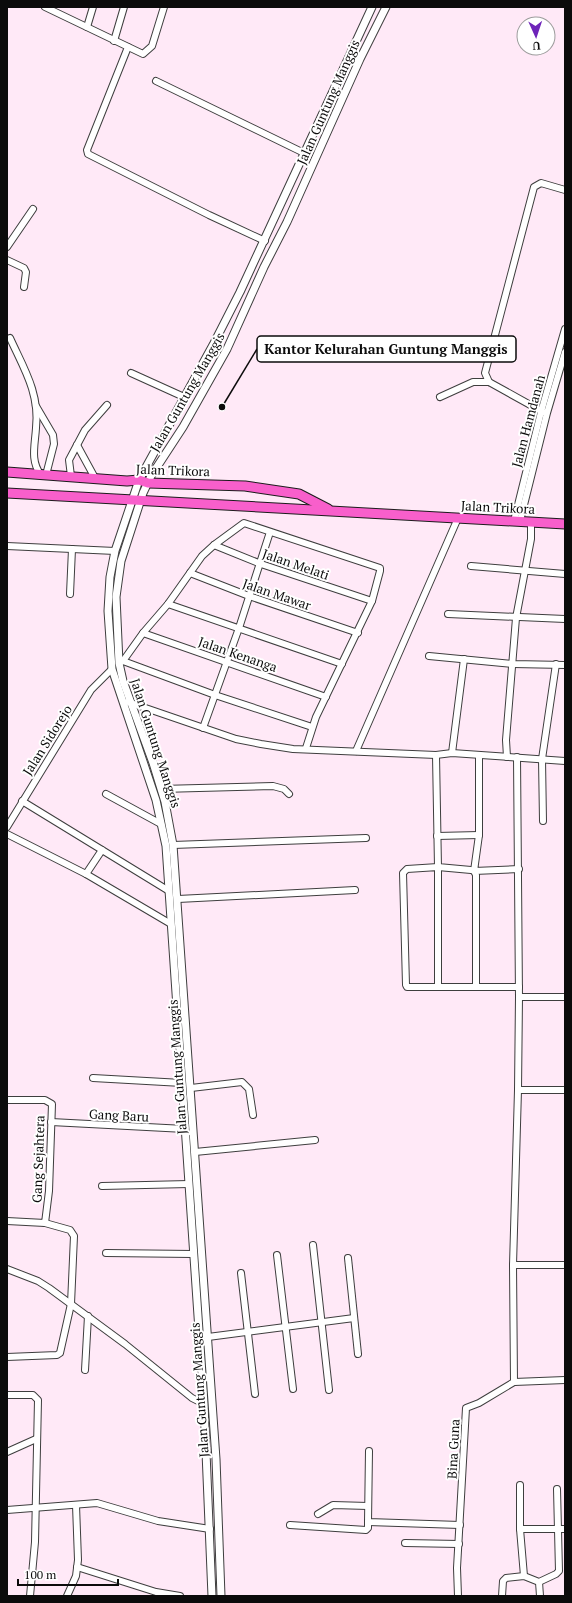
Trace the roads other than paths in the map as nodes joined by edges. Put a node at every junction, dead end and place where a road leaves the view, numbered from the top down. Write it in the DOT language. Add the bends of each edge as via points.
graph roads {
  1 [pos="45,7"];
  2 [pos="93,7"];
  3 [pos="124,7"];
  4 [pos="164,7"];
  5 [pos="372,7"];
  6 [pos="386,7"];
  7 [pos="87,27"];
  8 [pos="114,41"];
  9 [pos="128,47"];
  10 [pos="350,54"];
  11 [pos="360,59"];
  12 [pos="156,81"];
  13 [pos="304,153"];
  14 [pos="565,190"];
  15 [pos="33,209"];
  16 [pos="265,241"];
  17 [pos="7,247"];
  18 [pos="7,260"];
  19 [pos="24,287"];
  20 [pos="565,328"];
  21 [pos="10,338"];
  22 [pos="565,352"];
  23 [pos="131,373"];
  24 [pos="489,382"];
  25 [pos="184,397"];
  26 [pos="440,397"];
  27 [pos="35,405"];
  28 [pos="107,405"];
  29 [pos="544,412"];
  30 [pos="77,445"];
  31 [pos="7,472"];
  32 [pos="44,475"];
  33 [pos="71,476"];
  34 [pos="95,478"];
  35 [pos="139,480"];
  36 [pos="148,483"];
  37 [pos="7,493"];
  38 [pos="299,494"];
  39 [pos="131,500"];
  40 [pos="142,500"];
  41 [pos="297,509"];
  42 [pos="333,512"];
  43 [pos="458,518"];
  44 [pos="517,521"];
  45 [pos="531,522"];
  46 [pos="565,524"];
  47 [pos="270,532"];
  48 [pos="214,545"];
  49 [pos="7,546"];
  50 [pos="72,550"];
  51 [pos="115,551"];
  52 [pos="261,564"];
  53 [pos="471,566"];
  54 [pos="525,571"];
  55 [pos="190,573"];
  56 [pos="565,574"];
  57 [pos="70,594"];
  58 [pos="249,596"];
  59 [pos="372,601"];
  60 [pos="168,604"];
  61 [pos="448,614"];
  62 [pos="516,618"];
  63 [pos="565,619"];
  64 [pos="239,628"];
  65 [pos="143,633"];
  66 [pos="358,633"];
  67 [pos="428,656"];
  68 [pos="464,659"];
  69 [pos="121,662"];
  70 [pos="227,662"];
  71 [pos="342,664"];
  72 [pos="513,664"];
  73 [pos="556,664"];
  74 [pos="565,665"];
  75 [pos="112,668"];
  76 [pos="215,694"];
  77 [pos="326,697"];
  78 [pos="123,700"];
  79 [pos="131,702"];
  80 [pos="312,727"];
  81 [pos="203,728"];
  82 [pos="306,748"];
  83 [pos="356,751"];
  84 [pos="452,753"];
  85 [pos="436,755"];
  86 [pos="479,755"];
  87 [pos="507,757"];
  88 [pos="517,757"];
  89 [pos="542,759"];
  90 [pos="565,761"];
  91 [pos="161,790"];
  92 [pos="106,794"];
  93 [pos="289,794"];
  94 [pos="22,801"];
  95 [pos="543,821"];
  96 [pos="161,824"];
  97 [pos="7,827"];
  98 [pos="7,834"];
  99 [pos="480,835"];
  100 [pos="437,836"];
  101 [pos="366,838"];
  102 [pos="173,845"];
  103 [pos="102,850"];
  104 [pos="438,867"];
  105 [pos="519,869"];
  106 [pos="474,871"];
  107 [pos="86,874"];
  108 [pos="169,890"];
  109 [pos="355,890"];
  110 [pos="178,899"];
  111 [pos="171,924"];
  112 [pos="438,986"];
  113 [pos="476,987"];
  114 [pos="519,987"];
  115 [pos="519,997"];
  116 [pos="565,997"];
  117 [pos="177,1009"];
  118 [pos="186,1009"];
  119 [pos="93,1078"];
  120 [pos="182,1083"];
  121 [pos="191,1088"];
  122 [pos="518,1090"];
  123 [pos="565,1090"];
  124 [pos="7,1100"];
  125 [pos="253,1115"];
  126 [pos="51,1122"];
  127 [pos="185,1129"];
  128 [pos="315,1140"];
  129 [pos="195,1152"];
  130 [pos="189,1184"];
  131 [pos="102,1186"];
  132 [pos="7,1221"];
  133 [pos="45,1223"];
  134 [pos="313,1246"];
  135 [pos="106,1253"];
  136 [pos="193,1254"];
  137 [pos="277,1255"];
  138 [pos="348,1258"];
  139 [pos="513,1265"];
  140 [pos="565,1265"];
  141 [pos="202,1266"];
  142 [pos="194,1267"];
  143 [pos="7,1269"];
  144 [pos="241,1273"];
  145 [pos="71,1304"];
  146 [pos="88,1316"];
  147 [pos="354,1318"];
  148 [pos="321,1322"];
  149 [pos="286,1327"];
  150 [pos="248,1332"];
  151 [pos="208,1337"];
  152 [pos="358,1354"];
  153 [pos="7,1357"];
  154 [pos="84,1370"];
  155 [pos="565,1380"];
  156 [pos="514,1382"];
  157 [pos="293,1389"];
  158 [pos="329,1390"];
  159 [pos="255,1394"];
  160 [pos="7,1395"];
  161 [pos="204,1404"];
  162 [pos="36,1439"];
  163 [pos="369,1451"];
  164 [pos="7,1452"];
  165 [pos="216,1459"];
  166 [pos="208,1460"];
  167 [pos="520,1485"];
  168 [pos="557,1489"];
  169 [pos="76,1505"];
  170 [pos="368,1506"];
  171 [pos="35,1508"];
  172 [pos="7,1510"];
  173 [pos="318,1514"];
  174 [pos="368,1522"];
  175 [pos="290,1525"];
  176 [pos="460,1525"];
  177 [pos="210,1529"];
  178 [pos="520,1529"];
  179 [pos="562,1529"];
  180 [pos="405,1543"];
  181 [pos="459,1544"];
  182 [pos="77,1567"];
  183 [pos="524,1576"];
  184 [pos="212,1581"];
  185 [pos="221,1582"];
  186 [pos="539,1582"];
  187 [pos="30,1596"];
  188 [pos="67,1596"];
  189 [pos="180,1596"];
  190 [pos="212,1596"];
  191 [pos="221,1596"];
  192 [pos="458,1596"];
  193 [pos="502,1596"];
  194 [pos="540,1596"];
  1 -- 7 [label="street"];
  2 -- 7 [label="street"];
  3 -- 8 [label="street"];
  4 -- 9 [label="street" via="152,46 143,54"];
  5 -- 10 [label="street, Jalan Guntung Manggis"];
  6 -- 11 [label="street, Jalan Guntung Manggis"];
  7 -- 8 [label="street"];
  8 -- 9 [label="street"];
  9 -- 16 [label="street" via="87,150 88,154"];
  10 -- 11 [label="street"];
  10 -- 13 [label="street, Jalan Guntung Manggis"];
  11 -- 36 [label="street, Jalan Guntung Manggis" via="230,343"];
  12 -- 13 [label="street"];
  13 -- 16 [label="street, Jalan Guntung Manggis"];
  14 -- 24 [label="street" via="542,183 534,187 485,373"];
  15 -- 17 [label="street"];
  16 -- 25 [label="street, Jalan Guntung Manggis"];
  18 -- 19 [label="street" via="24,268"];
  20 -- 29 [label="street, Jalan Hamdanah"];
  21 -- 27 [label="street" via="32,386"];
  22 -- 29 [label="street, Jalan Hamdanah"];
  23 -- 25 [label="street"];
  24 -- 26 [label="street" via="473,382"];
  24 -- 29 [label="street"];
  25 -- 35 [label="street, Jalan Guntung Manggis"];
  27 -- 32 [label="street" via="34,463"];
  27 -- 32 [label="street" via="53,435 54,444"];
  28 -- 30 [label="street" via="85,430"];
  29 -- 44 [label="street, Jalan Hamdanah"];
  30 -- 33 [label="street" via="69,460"];
  30 -- 34 [label="street"];
  31 -- 32 [label="main road, Jalan Trikora"];
  32 -- 33 [label="main road, Jalan Trikora"];
  33 -- 34 [label="main road, Jalan Trikora"];
  34 -- 35 [label="main road, Jalan Trikora"];
  35 -- 36 [label="main road, Jalan Trikora"];
  35 -- 39 [label="street, Jalan Guntung Manggis"];
  36 -- 38 [label="main road, Jalan Trikora" via="245,486"];
  36 -- 40 [label="street, Jalan Guntung Manggis"];
  37 -- 39 [label="main road, Jalan Trikora"];
  38 -- 41 [label="main road" via="301,504"];
  38 -- 42 [label="main road, Jalan Trikora"];
  39 -- 40 [label="main road, Jalan Trikora"];
  39 -- 51 [label="street, Jalan Guntung Manggis"];
  40 -- 41 [label="main road, Jalan Trikora"];
  40 -- 69 [label="street, Jalan Guntung Manggis" via="123,555 118,585 116,617"];
  41 -- 42 [label="main road, Jalan Trikora"];
  42 -- 43 [label="main road, Jalan Trikora"];
  43 -- 44 [label="main road, Jalan Trikora"];
  43 -- 83 [label="street"];
  44 -- 45 [label="main road, Jalan Trikora"];
  45 -- 46 [label="main road, Jalan Trikora"];
  45 -- 54 [label="street" via="531,539"];
  47 -- 48 [label="street" via="246,522"];
  47 -- 52 [label="street"];
  47 -- 59 [label="street" via="380,568"];
  48 -- 52 [label="street, Jalan Melati"];
  48 -- 55 [label="street"];
  49 -- 50 [label="street"];
  50 -- 51 [label="street"];
  50 -- 57 [label="street"];
  51 -- 75 [label="street, Jalan Guntung Manggis" via="108,611"];
  52 -- 58 [label="street"];
  52 -- 59 [label="street, Jalan Melati"];
  53 -- 54 [label="street"];
  54 -- 56 [label="street"];
  54 -- 62 [label="street"];
  55 -- 58 [label="street, Jalan Mawar"];
  55 -- 60 [label="street"];
  58 -- 64 [label="street"];
  58 -- 66 [label="street, Jalan Mawar"];
  59 -- 66 [label="street"];
  60 -- 64 [label="street"];
  60 -- 65 [label="street"];
  61 -- 62 [label="street"];
  62 -- 63 [label="street"];
  62 -- 72 [label="street"];
  64 -- 70 [label="street"];
  64 -- 71 [label="street"];
  65 -- 69 [label="street"];
  65 -- 70 [label="street, Jalan Kenanga"];
  66 -- 71 [label="street"];
  67 -- 68 [label="street"];
  68 -- 72 [label="street"];
  68 -- 84 [label="street"];
  69 -- 76 [label="street"];
  69 -- 79 [label="street, Jalan Guntung Manggis" via="123,681"];
  70 -- 76 [label="street"];
  70 -- 77 [label="street, Jalan Kenanga"];
  71 -- 77 [label="street"];
  72 -- 73 [label="street"];
  72 -- 87 [label="street" via="506,740"];
  73 -- 74 [label="street"];
  73 -- 89 [label="street"];
  75 -- 78 [label="street, Jalan Guntung Manggis"];
  75 -- 94 [label="street, Jalan Sidorejo" via="91,690"];
  76 -- 80 [label="street"];
  76 -- 81 [label="street"];
  77 -- 80 [label="street"];
  78 -- 79 [label="street"];
  78 -- 96 [label="street, Jalan Guntung Manggis" via="156,800"];
  79 -- 81 [label="street"];
  79 -- 91 [label="street, Jalan Guntung Manggis"];
  80 -- 82 [label="street"];
  81 -- 82 [label="street" via="261,744"];
  82 -- 83 [label="street"];
  83 -- 85 [label="street"];
  84 -- 85 [label="street"];
  84 -- 86 [label="street"];
  85 -- 100 [label="street"];
  86 -- 87 [label="street"];
  86 -- 99 [label="street"];
  87 -- 88 [label="street"];
  88 -- 89 [label="street"];
  88 -- 105 [label="street"];
  89 -- 90 [label="street"];
  89 -- 95 [label="street"];
  91 -- 93 [label="street" via="273,786 284,789"];
  91 -- 102 [label="street, Jalan Guntung Manggis"];
  92 -- 96 [label="street"];
  94 -- 97 [label="street, Jalan Sidorejo"];
  94 -- 103 [label="street"];
  96 -- 108 [label="street, Jalan Guntung Manggis" via="166,846"];
  98 -- 107 [label="street"];
  99 -- 100 [label="street"];
  99 -- 106 [label="street"];
  100 -- 104 [label="street"];
  101 -- 102 [label="street"];
  102 -- 110 [label="street, Jalan Guntung Manggis"];
  103 -- 107 [label="street"];
  103 -- 108 [label="street"];
  104 -- 106 [label="street"];
  104 -- 112 [label="street"];
  104 -- 112 [label="street" via="407,869 403,873 404,983 407,987"];
  105 -- 106 [label="street"];
  105 -- 114 [label="street"];
  106 -- 113 [label="street"];
  107 -- 111 [label="street"];
  108 -- 111 [label="street, Jalan Guntung Manggis"];
  109 -- 110 [label="street"];
  110 -- 118 [label="street, Jalan Guntung Manggis"];
  111 -- 117 [label="street, Jalan Guntung Manggis"];
  112 -- 113 [label="street"];
  113 -- 114 [label="street"];
  114 -- 115 [label="street"];
  115 -- 116 [label="street"];
  115 -- 122 [label="street"];
  117 -- 118 [label="street"];
  117 -- 120 [label="street, Jalan Guntung Manggis"];
  118 -- 121 [label="street, Jalan Guntung Manggis"];
  119 -- 120 [label="street"];
  120 -- 127 [label="street, Jalan Guntung Manggis"];
  121 -- 125 [label="street" via="242,1082 249,1089"];
  121 -- 129 [label="street, Jalan Guntung Manggis"];
  122 -- 123 [label="street"];
  122 -- 139 [label="street"];
  124 -- 126 [label="street, Gang Sejahtera" via="48,1100 52,1104"];
  126 -- 127 [label="street, Gang Baru"];
  126 -- 133 [label="street, Gang Sejahtera" via="49,1191"];
  127 -- 130 [label="street, Jalan Guntung Manggis"];
  128 -- 129 [label="street"];
  129 -- 141 [label="street, Jalan Guntung Manggis"];
  130 -- 131 [label="street"];
  130 -- 136 [label="street, Jalan Guntung Manggis"];
  132 -- 133 [label="street, Gang Sejahtera"];
  133 -- 145 [label="street" via="73,1232"];
  134 -- 148 [label="street"];
  135 -- 136 [label="street"];
  136 -- 142 [label="street, Jalan Guntung Manggis"];
  137 -- 149 [label="street"];
  138 -- 147 [label="street"];
  139 -- 140 [label="street"];
  139 -- 156 [label="street"];
  141 -- 142 [label="street"];
  141 -- 151 [label="street, Jalan Guntung Manggis"];
  142 -- 161 [label="street, Jalan Guntung Manggis"];
  143 -- 145 [label="street" via="38,1281"];
  144 -- 150 [label="street"];
  145 -- 146 [label="street"];
  145 -- 153 [label="street" via="60,1353"];
  146 -- 154 [label="street"];
  146 -- 161 [label="street" via="192,1398"];
  147 -- 148 [label="street"];
  147 -- 152 [label="street"];
  148 -- 149 [label="street"];
  148 -- 158 [label="street"];
  149 -- 150 [label="street"];
  149 -- 157 [label="street"];
  150 -- 151 [label="street"];
  150 -- 159 [label="street"];
  151 -- 165 [label="street, Jalan Guntung Manggis"];
  155 -- 156 [label="street, Bina Guna"];
  156 -- 176 [label="street, Bina Guna" via="466,1408"];
  160 -- 162 [label="street" via="36,1396"];
  161 -- 166 [label="street, Jalan Guntung Manggis"];
  162 -- 164 [label="street"];
  162 -- 171 [label="street"];
  163 -- 170 [label="street"];
  165 -- 166 [label="street"];
  165 -- 185 [label="street, Jalan Guntung Manggis"];
  166 -- 177 [label="street, Jalan Guntung Manggis"];
  167 -- 178 [label="street"];
  168 -- 179 [label="street"];
  169 -- 171 [label="street"];
  169 -- 177 [label="street" via="97,1503 158,1521"];
  169 -- 182 [label="street"];
  170 -- 173 [label="street" via="333,1505"];
  170 -- 174 [label="street"];
  171 -- 172 [label="street"];
  171 -- 187 [label="street"];
  174 -- 175 [label="street" via="366,1530"];
  174 -- 176 [label="street"];
  176 -- 181 [label="street, Bina Guna"];
  177 -- 184 [label="street, Jalan Guntung Manggis"];
  178 -- 179 [label="street"];
  178 -- 183 [label="street"];
  179 -- 186 [label="street" via="559,1571"];
  180 -- 181 [label="street"];
  181 -- 192 [label="street, Bina Guna"];
  182 -- 188 [label="street"];
  182 -- 189 [label="street" via="156,1592"];
  183 -- 186 [label="street"];
  183 -- 193 [label="street" via="505,1579"];
  184 -- 185 [label="street"];
  184 -- 190 [label="street, Jalan Guntung Manggis"];
  185 -- 191 [label="street, Jalan Guntung Manggis"];
  186 -- 194 [label="street"];
}
